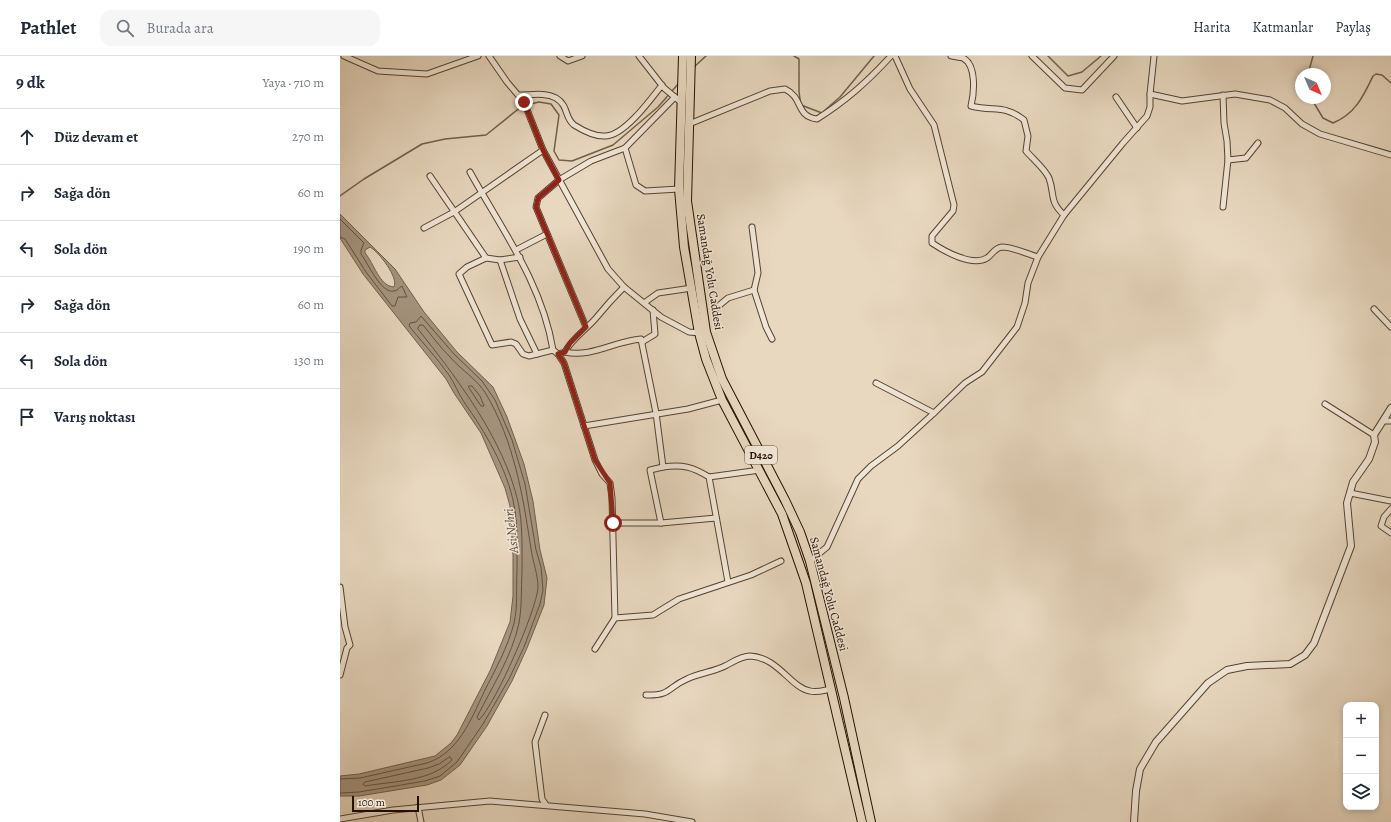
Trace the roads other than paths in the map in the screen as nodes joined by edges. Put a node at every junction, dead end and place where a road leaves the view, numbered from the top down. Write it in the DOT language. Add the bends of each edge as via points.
graph roads {
  1 [pos="344,56"];
  2 [pos="478,56"];
  3 [pos="489,56"];
  4 [pos="560,56"];
  5 [pos="582,56"];
  6 [pos="639,56"];
  7 [pos="683,56"];
  8 [pos="691,56"];
  9 [pos="891,56"];
  10 [pos="895,56"];
  11 [pos="951,56"];
  12 [pos="1032,56"];
  13 [pos="1114,56"];
  14 [pos="1154,56"];
  15 [pos="967,58"];
  16 [pos="662,85"];
  17 [pos="1150,94"];
  18 [pos="519,95"];
  19 [pos="1224,95"];
  20 [pos="674,96"];
  21 [pos="1116,97"];
  22 [pos="682,103"];
  23 [pos="689,124"];
  24 [pos="1138,128"];
  25 [pos="1258,143"];
  26 [pos="625,148"];
  27 [pos="543,150"];
  28 [pos="1391,155"];
  29 [pos="1228,160"];
  30 [pos="470,172"];
  31 [pos="430,176"];
  32 [pos="559,180"];
  33 [pos="679,189"];
  34 [pos="481,192"];
  35 [pos="1223,207"];
  36 [pos="454,212"];
  37 [pos="1064,215"];
  38 [pos="752,227"];
  39 [pos="424,228"];
  40 [pos="547,234"];
  41 [pos="516,250"];
  42 [pos="520,257"];
  43 [pos="1038,257"];
  44 [pos="486,258"];
  45 [pos="500,260"];
  46 [pos="624,287"];
  47 [pos="692,288"];
  48 [pos="754,290"];
  49 [pos="644,303"];
  50 [pos="716,308"];
  51 [pos="1374,309"];
  52 [pos="653,310"];
  53 [pos="586,327"];
  54 [pos="1391,327"];
  55 [pos="703,333"];
  56 [pos="772,339"];
  57 [pos="642,342"];
  58 [pos="553,350"];
  59 [pos="565,352"];
  60 [pos="537,354"];
  61 [pos="558,354"];
  62 [pos="876,383"];
  63 [pos="722,400"];
  64 [pos="1326,404"];
  65 [pos="1391,408"];
  66 [pos="656,413"];
  67 [pos="934,414"];
  68 [pos="1383,421"];
  69 [pos="1391,421"];
  70 [pos="584,426"];
  71 [pos="1374,435"];
  72 [pos="663,467"];
  73 [pos="760,470"];
  74 [pos="709,477"];
  75 [pos="1350,493"];
  76 [pos="1391,501"];
  77 [pos="1391,509"];
  78 [pos="716,518"];
  79 [pos="613,523"];
  80 [pos="661,524"];
  81 [pos="1391,533"];
  82 [pos="780,561"];
  83 [pos="810,562"];
  84 [pos="728,582"];
  85 [pos="340,587"];
  86 [pos="616,618"];
  87 [pos="595,649"];
  88 [pos="340,675"];
  89 [pos="831,689"];
  90 [pos="646,695"];
  91 [pos="545,715"];
  92 [pos="546,805"];
  93 [pos="418,807"];
  94 [pos="340,819"];
  95 [pos="421,822"];
  96 [pos="692,822"];
  97 [pos="862,822"];
  98 [pos="871,822"];
  99 [pos="1134,822"];
  1 -- 2 [label="street" via="378,71 427,74"];
  3 -- 18 [label="street" via="506,82"];
  4 -- 5 [label="street" via="568,61"];
  6 -- 16 [label="street"];
  7 -- 22 [label="highway, Samandağ Yolu Caddesi / D420"];
  8 -- 23 [label="highway, Samandağ Yolu Caddesi / D420"];
  9 -- 23 [label="street" via="866,83 817,119 808,118 801,109 797,97 786,89 770,91"];
  10 -- 43 [label="street" via="910,89 934,125 954,205 953,210 932,236 932,243 967,260 988,258 996,249 1002,247"];
  11 -- 15 [label="street"];
  12 -- 13 [label="street" via="1065,88 1082,90"];
  14 -- 17 [label="street"];
  15 -- 37 [label="street" via="975,91 971,106 1007,110 1024,120 1028,136 1026,151 1048,177 1053,202"];
  16 -- 18 [label="street" via="631,121 607,136 594,134 574,125 569,120 565,106 556,98 546,94"];
  16 -- 20 [label="street"];
  17 -- 19 [label="street" via="1182,101"];
  17 -- 24 [label="street" via="1149,112"];
  18 -- 27 [label="street"];
  19 -- 28 [label="street" via="1235,94 1270,100 1320,134"];
  19 -- 29 [label="street"];
  20 -- 22 [label="street"];
  20 -- 26 [label="street"];
  21 -- 24 [label="street"];
  22 -- 33 [label="highway, Samandağ Yolu Caddesi / D420"];
  23 -- 55 [label="highway, Samandağ Yolu Caddesi / D420" via="687,201"];
  24 -- 37 [label="street"];
  25 -- 29 [label="street" via="1246,158"];
  26 -- 32 [label="street" via="591,161"];
  26 -- 33 [label="street" via="636,186 645,190"];
  27 -- 32 [label="street"];
  27 -- 34 [label="street"];
  29 -- 35 [label="street"];
  30 -- 34 [label="street"];
  31 -- 36 [label="street"];
  32 -- 40 [label="street" via="538,198 536,207"];
  32 -- 46 [label="street" via="608,269"];
  33 -- 47 [label="highway, Samandağ Yolu Caddesi / D420" via="684,247"];
  34 -- 36 [label="street"];
  34 -- 41 [label="street"];
  36 -- 39 [label="street"];
  36 -- 44 [label="street"];
  37 -- 43 [label="street"];
  38 -- 48 [label="street" via="758,273"];
  40 -- 41 [label="street"];
  40 -- 53 [label="street"];
  41 -- 42 [label="street"];
  42 -- 45 [label="street"];
  42 -- 58 [label="street" via="532,280 547,323"];
  43 -- 67 [label="street" via="1028,283 1017,327 982,372 965,383"];
  44 -- 45 [label="street"];
  44 -- 60 [label="street" via="459,274 492,346 511,342 516,344 522,354"];
  45 -- 60 [label="street" via="520,319"];
  46 -- 49 [label="street"];
  46 -- 53 [label="street"];
  47 -- 49 [label="street" via="658,293"];
  47 -- 55 [label="highway, Samandağ Yolu Caddesi / D420"];
  48 -- 50 [label="street" via="728,298"];
  48 -- 56 [label="street"];
  49 -- 52 [label="street"];
  51 -- 54 [label="street"];
  52 -- 55 [label="street" via="689,332"];
  52 -- 57 [label="street" via="655,334"];
  53 -- 59 [label="street"];
  55 -- 63 [label="highway, Samandağ Yolu Caddesi / D420" via="706,359"];
  55 -- 83 [label="highway, Samandağ Yolu Caddesi / D420" via="722,379 800,532"];
  57 -- 59 [label="street" via="641,339 628,340 583,354"];
  57 -- 66 [label="street"];
  58 -- 60 [label="street"];
  58 -- 61 [label="street"];
  59 -- 61 [label="street"];
  61 -- 70 [label="street" via="564,363"];
  62 -- 67 [label="street"];
  63 -- 66 [label="street" via="688,409"];
  63 -- 73 [label="highway, Samandağ Yolu Caddesi / D420"];
  64 -- 71 [label="street"];
  65 -- 68 [label="street"];
  66 -- 70 [label="street"];
  66 -- 72 [label="street"];
  67 -- 83 [label="street" via="871,466 858,480 827,547"];
  68 -- 69 [label="street"];
  68 -- 71 [label="street"];
  70 -- 79 [label="street" via="595,460 610,483"];
  71 -- 75 [label="street" via="1369,459 1353,482"];
  72 -- 74 [label="street" via="689,466"];
  72 -- 80 [label="street" via="650,470"];
  73 -- 74 [label="street"];
  73 -- 89 [label="highway, Samandağ Yolu Caddesi / D420" via="782,514 797,554"];
  74 -- 78 [label="street"];
  75 -- 76 [label="street"];
  75 -- 99 [label="street" via="1347,503 1351,546 1314,643 1305,655 1290,664 1247,666 1227,670 1208,683 1156,742 1140,769"];
  77 -- 81 [label="street" via="1381,526"];
  78 -- 80 [label="street"];
  78 -- 84 [label="street"];
  79 -- 80 [label="street"];
  79 -- 86 [label="street" via="612,555"];
  82 -- 84 [label="street" via="751,575"];
  83 -- 98 [label="highway, Samandağ Yolu Caddesi / D420" via="844,698"];
  84 -- 86 [label="street" via="679,598 653,615"];
  85 -- 88 [label="street" via="344,627 350,645"];
  86 -- 87 [label="street"];
  89 -- 90 [label="street" via="811,692 804,690 771,663 750,656 686,679 663,694"];
  89 -- 97 [label="highway, Samandağ Yolu Caddesi / D420"];
  91 -- 92 [label="street" via="535,742 542,799"];
  92 -- 93 [label="street" via="490,801"];
  92 -- 96 [label="street" via="645,814"];
  93 -- 94 [label="street"];
  93 -- 95 [label="street"];
}
